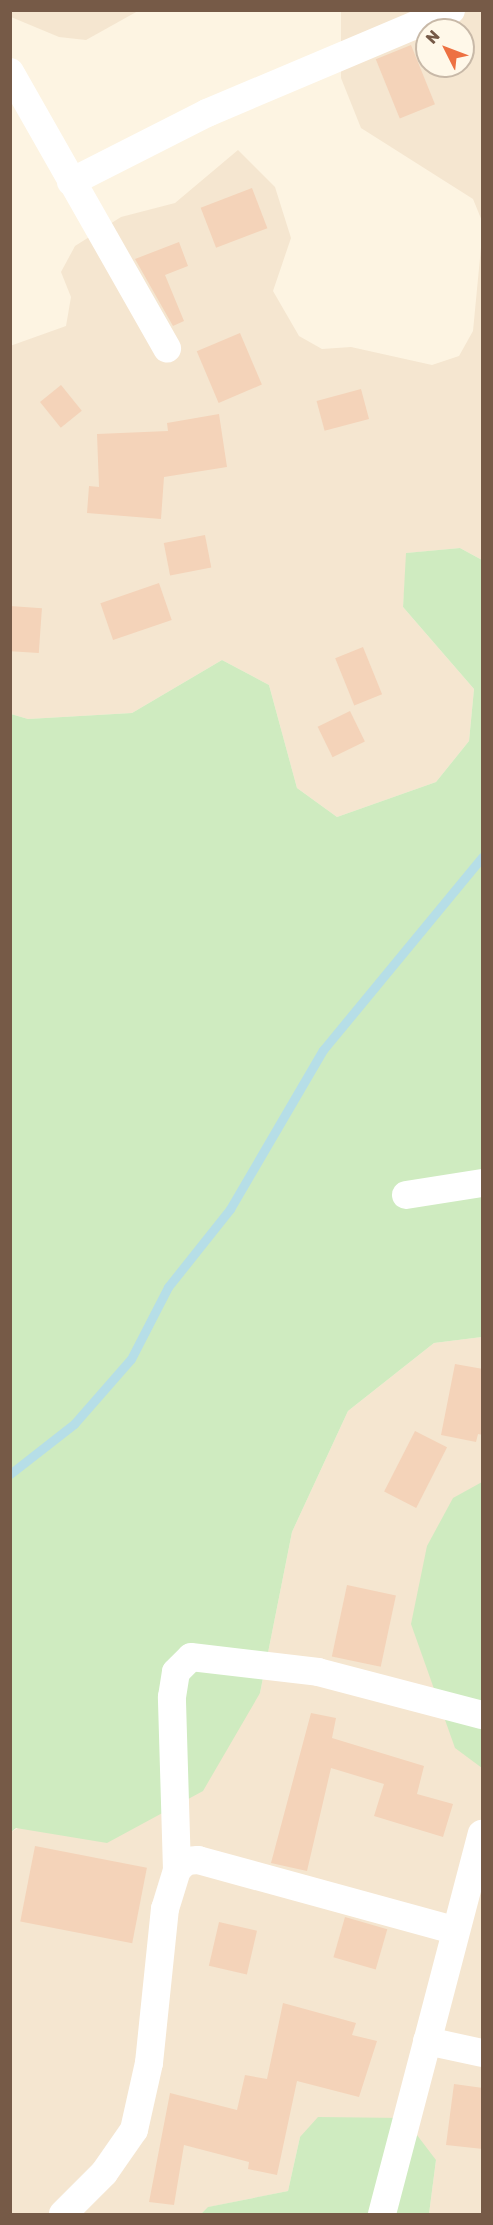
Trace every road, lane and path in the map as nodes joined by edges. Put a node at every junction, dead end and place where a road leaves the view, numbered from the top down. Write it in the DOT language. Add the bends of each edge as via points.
graph roads {
  1 [pos="451,10"];
  2 [pos="10,72"];
  3 [pos="71,182"];
  4 [pos="167,348"];
  5 [pos="483,1183"];
  6 [pos="406,1195"];
  7 [pos="483,1715"];
  8 [pos="483,1834"];
  9 [pos="177,1870"];
  10 [pos="454,1930"];
  11 [pos="427,2041"];
  12 [pos="483,2053"];
  13 [pos="63,2214"];
  14 [pos="382,2214"];
  1 -- 3 [label="street" via="207,113"];
  2 -- 3 [label="street"];
  3 -- 4 [label="street"];
  5 -- 6 [label="street"];
  7 -- 9 [label="street" via="318,1672 190,1657 176,1672 172,1696"];
  8 -- 10 [label="street"];
  9 -- 10 [label="street" via="186,1861 198,1860"];
  9 -- 13 [label="street" via="165,1909 148,2063 134,2130 104,2173"];
  10 -- 11 [label="street"];
  11 -- 12 [label="street"];
  11 -- 14 [label="street"];
}
